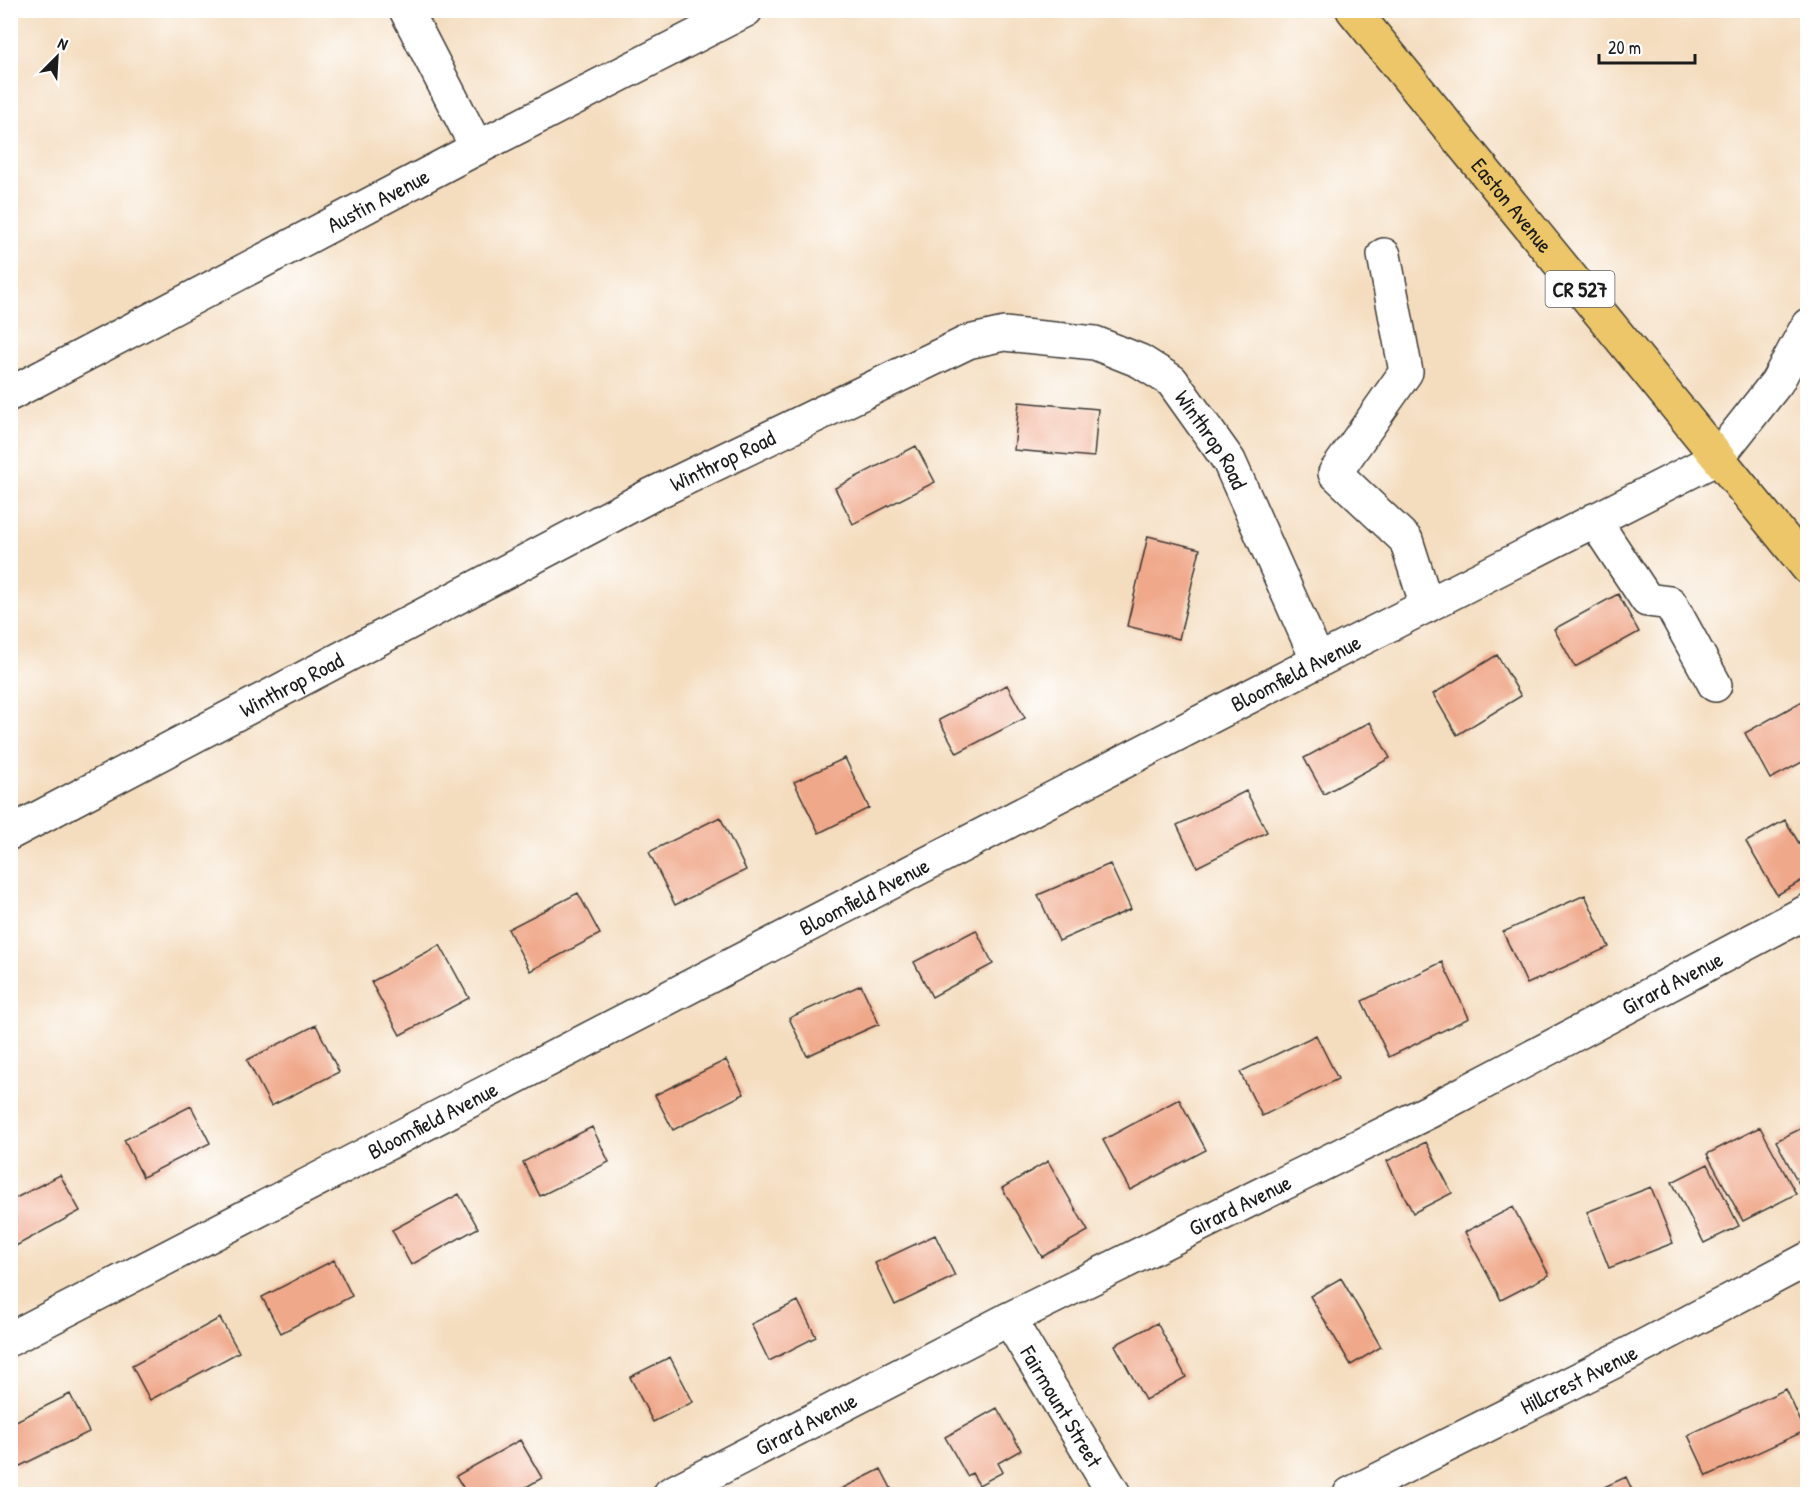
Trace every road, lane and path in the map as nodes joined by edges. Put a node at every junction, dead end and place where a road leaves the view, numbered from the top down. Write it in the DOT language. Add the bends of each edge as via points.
graph roads {
  1 [pos="406,10"];
  2 [pos="747,10"];
  3 [pos="1353,10"];
  4 [pos="477,148"];
  5 [pos="1384,255"];
  6 [pos="1808,325"];
  7 [pos="10,393"];
  8 [pos="1717,458"];
  9 [pos="1594,520"];
  10 [pos="1808,568"];
  11 [pos="1427,606"];
  12 [pos="1318,662"];
  13 [pos="1715,685"];
  14 [pos="10,833"];
  15 [pos="1808,911"];
  16 [pos="1808,1259"];
  17 [pos="1009,1318"];
  18 [pos="10,1339"];
  19 [pos="670,1494"];
  20 [pos="1114,1494"];
  21 [pos="1350,1494"];
  1 -- 4 [label="street"];
  2 -- 4 [label="street, Austin Avenue"];
  3 -- 8 [label="main road, Easton Avenue / CR 527"];
  4 -- 7 [label="street, Austin Avenue"];
  5 -- 11 [label="street" via="1406,372 1335,473 1406,540"];
  6 -- 8 [label="street" via="1777,382"];
  8 -- 9 [label="street, Bloomfield Avenue"];
  8 -- 10 [label="main road, Easton Avenue / CR 527"];
  9 -- 11 [label="street, Bloomfield Avenue"];
  9 -- 13 [label="street" via="1647,600 1670,603"];
  11 -- 12 [label="street, Bloomfield Avenue"];
  12 -- 14 [label="street, Winthrop Road" via="1229,460 1172,381 1140,361 1095,343 1004,334 968,342 651,495"];
  12 -- 18 [label="street, Bloomfield Avenue"];
  15 -- 17 [label="street, Girard Avenue" via="1430,1111"];
  16 -- 21 [label="street, Hillcrest Avenue"];
  17 -- 19 [label="street, Girard Avenue"];
  17 -- 20 [label="street, Fairmount Street"];
}
